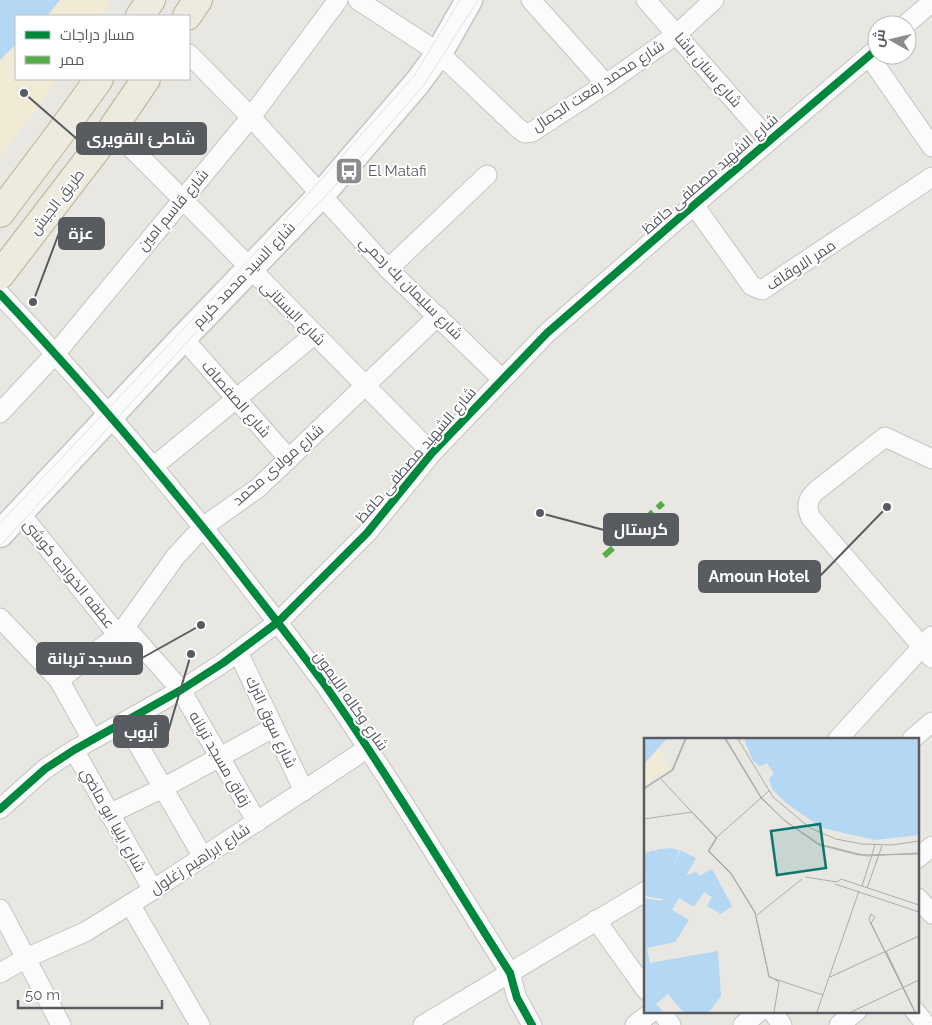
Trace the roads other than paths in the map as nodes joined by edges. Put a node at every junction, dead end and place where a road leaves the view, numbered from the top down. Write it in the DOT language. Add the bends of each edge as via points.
graph roads {
  1 [pos="151,0"];
  2 [pos="198,0"];
  3 [pos="338,0"];
  4 [pos="358,0"];
  5 [pos="469,0"];
  6 [pos="531,0"];
  7 [pos="646,0"];
  8 [pos="714,0"];
  9 [pos="930,3"];
  10 [pos="141,15"];
  11 [pos="188,15"];
  12 [pos="916,15"];
  13 [pos="677,34"];
  14 [pos="439,53"];
  15 [pos="190,55"];
  16 [pos="867,57"];
  17 [pos="881,65"];
  18 [pos="98,80"];
  19 [pos="145,80"];
  20 [pos="606,84"];
  21 [pos="251,117"];
  22 [pos="112,129"];
  23 [pos="769,140"];
  24 [pos="932,147"];
  25 [pos="486,175"];
  26 [pos="932,177"];
  27 [pos="322,194"];
  28 [pos="182,198"];
  29 [pos="694,205"];
  30 [pos="0,213"];
  31 [pos="388,269"];
  32 [pos="250,270"];
  33 [pos="0,275"];
  34 [pos="0,294"];
  35 [pos="438,316"];
  36 [pos="314,334"];
  37 [pos="183,338"];
  38 [pos="56,353"];
  39 [pos="502,379"];
  40 [pos="365,386"];
  41 [pos="236,399"];
  42 [pos="0,413"];
  43 [pos="111,416"];
  44 [pos="432,453"];
  45 [pos="289,459"];
  46 [pos="932,459"];
  47 [pos="153,467"];
  48 [pos="20,513"];
  49 [pos="203,527"];
  50 [pos="0,534"];
  51 [pos="0,618"];
  52 [pos="278,622"];
  53 [pos="121,631"];
  54 [pos="929,646"];
  55 [pos="238,652"];
  56 [pos="59,680"];
  57 [pos="181,690"];
  58 [pos="125,722"];
  59 [pos="932,722"];
  60 [pos="274,728"];
  61 [pos="839,738"];
  62 [pos="913,738"];
  63 [pos="92,739"];
  64 [pos="368,748"];
  65 [pos="74,750"];
  66 [pos="220,757"];
  67 [pos="163,788"];
  68 [pos="304,791"];
  69 [pos="0,809"];
  70 [pos="109,814"];
  71 [pos="257,822"];
  72 [pos="932,846"];
  73 [pos="920,856"];
  74 [pos="203,857"];
  75 [pos="153,890"];
  76 [pos="644,891"];
  77 [pos="920,900"];
  78 [pos="130,904"];
  79 [pos="0,909"];
  80 [pos="932,914"];
  81 [pos="596,920"];
  82 [pos="26,958"];
  83 [pos="0,973"];
  84 [pos="510,973"];
  85 [pos="644,987"];
  86 [pos="652,1012"];
  87 [pos="662,1012"];
  88 [pos="759,1012"];
  89 [pos="773,1012"];
  90 [pos="856,1012"];
  91 [pos="916,1012"];
  92 [pos="62,1025"];
  93 [pos="200,1025"];
  94 [pos="423,1025"];
  95 [pos="532,1025"];
  96 [pos="635,1025"];
  97 [pos="671,1025"];
  98 [pos="743,1025"];
  99 [pos="782,1025"];
  100 [pos="839,1025"];
  101 [pos="926,1025"];
  1 -- 10 [label="highway"];
  2 -- 11 [label="highway"];
  3 -- 21 [label="street, شارع قاسم امين"];
  4 -- 14 [label="street"];
  5 -- 14 [label="main road, شارع السيد محمد كريم"];
  6 -- 20 [label="street"];
  7 -- 13 [label="street, شارع سنان باشا"];
  8 -- 13 [label="street, شارع محمد رفعت الجمال"];
  9 -- 12 [label="street"];
  13 -- 20 [label="street, شارع محمد رفعت الجمال"];
  13 -- 23 [label="street, شارع سنان باشا"];
  14 -- 20 [label="street, شارع محمد رفعت الجمال" via="525,132 532,132"];
  14 -- 27 [label="main road, شارع السيد محمد كريم"];
  15 -- 21 [label="street, شارع سليمان بك رحمي"];
  16 -- 23 [label="street, شارع الشهيد مصطفى حافظ"];
  17 -- 24 [label="street"];
  18 -- 30 [label="highway"];
  19 -- 22 [label="highway, طريق الجيش"];
  21 -- 27 [label="street, شارع سليمان بك رحمي"];
  21 -- 28 [label="street, شارع قاسم امين"];
  22 -- 28 [label="street, شارع البستانى"];
  22 -- 33 [label="highway, طريق الجيش"];
  23 -- 29 [label="street, شارع الشهيد مصطفى حافظ"];
  25 -- 31 [label="street"];
  26 -- 29 [label="street, ممر الاوقاف" via="762,290 752,286"];
  27 -- 31 [label="street, شارع سليمان بك رحمي"];
  27 -- 32 [label="main road, شارع السيد محمد كريم"];
  28 -- 32 [label="street, شارع البستانى"];
  28 -- 38 [label="street, شارع قاسم امين"];
  29 -- 39 [label="street, شارع الشهيد مصطفى حافظ" via="547,334"];
  31 -- 35 [label="street, شارع سليمان بك رحمي"];
  32 -- 36 [label="street, شارع البستانى"];
  32 -- 37 [label="main road, شارع السيد محمد كريم"];
  34 -- 38 [label="street, شارع وكاله الليمون"];
  35 -- 39 [label="street, شارع سليمان بك رحمي"];
  35 -- 40 [label="street, شارع مولاى محمد"];
  36 -- 40 [label="street, شارع البستانى"];
  36 -- 41 [label="street"];
  37 -- 41 [label="street, شارع الصفصاف"];
  37 -- 43 [label="main road, شارع السيد محمد كريم"];
  38 -- 42 [label="street, شارع قاسم امين"];
  38 -- 43 [label="street, شارع وكاله الليمون"];
  39 -- 44 [label="street, شارع الشهيد مصطفى حافظ"];
  40 -- 44 [label="street, شارع البستانى"];
  40 -- 45 [label="street, شارع مولاى محمد"];
  41 -- 45 [label="street, شارع الصفصاف"];
  41 -- 47 [label="street"];
  43 -- 47 [label="street, شارع وكاله الليمون"];
  43 -- 48 [label="main road, شارع السيد محمد كريم"];
  44 -- 52 [label="street, شارع الشهيد مصطفى حافظ" via="367,532"];
  45 -- 49 [label="street, شارع مولاى محمد" via="258,488"];
  46 -- 54 [label="street" via="885,437 816,492 807,507 811,518"];
  47 -- 49 [label="street, شارع وكاله الليمون"];
  48 -- 50 [label="main road, شارع السيد محمد كريم"];
  48 -- 53 [label="street, عطفه الخواجه كوشى"];
  49 -- 52 [label="street, شارع وكاله الليمون"];
  49 -- 53 [label="street, شارع مولاى محمد" via="176,556"];
  51 -- 56 [label="street"];
  52 -- 55 [label="street, شارع الشهيد مصطفى حافظ"];
  52 -- 64 [label="street, شارع وكاله الليمون"];
  53 -- 56 [label="street, شارع مولاى محمد"];
  53 -- 57 [label="street, زقاق مسجد تربانه"];
  54 -- 61 [label="street"];
  55 -- 57 [label="street, شارع الشهيد مصطفى حافظ"];
  55 -- 60 [label="street, شارع سوق الترك"];
  56 -- 63 [label="street"];
  57 -- 58 [label="street, شارع الشهيد مصطفى حافظ"];
  57 -- 66 [label="street, زقاق مسجد تربانه"];
  58 -- 63 [label="street, شارع الشهيد مصطفى حافظ"];
  58 -- 67 [label="street"];
  59 -- 62 [label="street"];
  60 -- 66 [label="street"];
  60 -- 68 [label="street, شارع سوق الترك"];
  63 -- 65 [label="street, شارع الشهيد مصطفى حافظ"];
  64 -- 68 [label="street, شارع ابراهيم زغلول"];
  64 -- 84 [label="street, شارع وكاله الليمون"];
  65 -- 69 [label="street, شارع الشهيد مصطفى حافظ" via="45,769"];
  65 -- 70 [label="street, شارع ايليا ابو ماضي"];
  66 -- 67 [label="street"];
  66 -- 71 [label="street, زقاق مسجد تربانه"];
  67 -- 70 [label="street"];
  67 -- 74 [label="street"];
  68 -- 71 [label="street, شارع ابراهيم زغلول"];
  70 -- 75 [label="street, شارع ايليا ابو ماضي"];
  71 -- 74 [label="street, شارع ابراهيم زغلول"];
  72 -- 73 [label="street"];
  74 -- 75 [label="street, شارع ابراهيم زغلول"];
  75 -- 78 [label="street, شارع ابراهيم زغلول"];
  76 -- 81 [label="street"];
  77 -- 80 [label="street"];
  78 -- 82 [label="street, شارع ابراهيم زغلول" via="84,932"];
  78 -- 93 [label="street"];
  79 -- 82 [label="street"];
  81 -- 84 [label="street"];
  81 -- 85 [label="street"];
  82 -- 83 [label="street, شارع ابراهيم زغلول"];
  82 -- 92 [label="street"];
  84 -- 94 [label="street"];
  84 -- 95 [label="street, شارع وكاله الليمون" via="516,998"];
  86 -- 96 [label="street"];
  87 -- 97 [label="street"];
  88 -- 98 [label="street"];
  89 -- 99 [label="street"];
  90 -- 100 [label="street"];
  91 -- 101 [label="street"];
}
